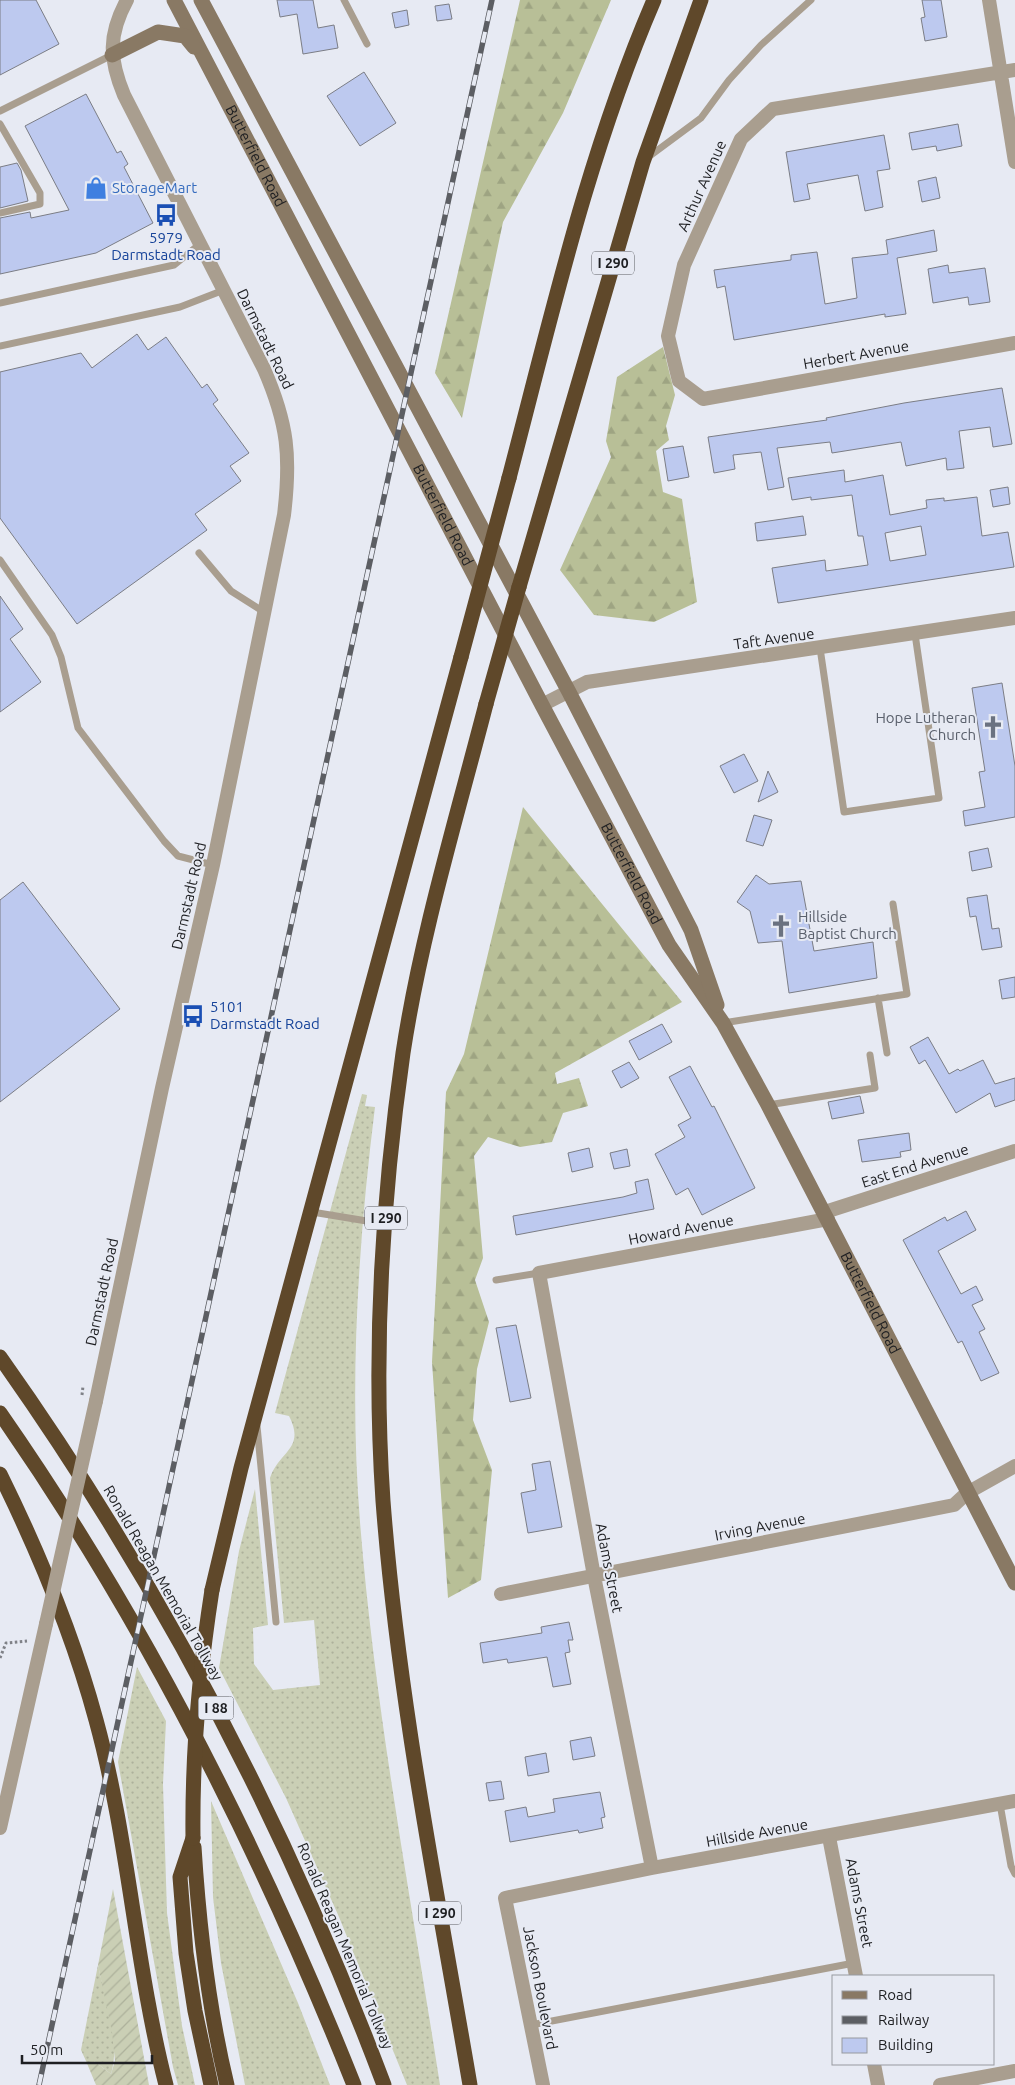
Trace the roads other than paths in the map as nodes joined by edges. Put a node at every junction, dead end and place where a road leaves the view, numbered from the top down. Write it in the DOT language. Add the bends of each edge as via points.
graph roads {
  1 [pos="127,0"];
  2 [pos="174,0"];
  3 [pos="201,0"];
  4 [pos="344,0"];
  5 [pos="654,0"];
  6 [pos="701,0"];
  7 [pos="811,0"];
  8 [pos="989,0"];
  9 [pos="367,44"];
  10 [pos="112,55"];
  11 [pos="202,58"];
  12 [pos="1008,71"];
  13 [pos="0,111"];
  14 [pos="0,124"];
  15 [pos="643,162"];
  16 [pos="1015,162"];
  17 [pos="0,213"];
  18 [pos="200,244"];
  19 [pos="224,290"];
  20 [pos="0,303"];
  21 [pos="1015,343"];
  22 [pos="0,346"];
  23 [pos="703,399"];
  24 [pos="199,553"];
  25 [pos="0,560"];
  26 [pos="265,612"];
  27 [pos="1015,618"];
  28 [pos="915,634"];
  29 [pos="820,648"];
  30 [pos="569,692"];
  31 [pos="542,706"];
  32 [pos="213,865"];
  33 [pos="893,904"];
  34 [pos="878,998"];
  35 [pos="723,1023"];
  36 [pos="887,1053"];
  37 [pos="870,1055"];
  38 [pos="768,1105"];
  39 [pos="1015,1151"];
  40 [pos="312,1212"];
  41 [pos="826,1216"];
  42 [pos="386,1224"];
  43 [pos="539,1273"];
  44 [pos="496,1280"];
  45 [pos="0,1357"];
  46 [pos="0,1413"];
  47 [pos="256,1415"];
  48 [pos="1015,1466"];
  49 [pos="0,1474"];
  50 [pos="967,1493"];
  51 [pos="594,1576"];
  52 [pos="1015,1583"];
  53 [pos="501,1594"];
  54 [pos="276,1622"];
  55 [pos="1015,1801"];
  56 [pos="1000,1804"];
  57 [pos="0,1828"];
  58 [pos="829,1837"];
  59 [pos="193,1838"];
  60 [pos="652,1868"];
  61 [pos="1015,1874"];
  62 [pos="505,1898"];
  63 [pos="855,1970"];
  64 [pos="531,2025"];
  65 [pos="874,2065"];
  66 [pos="1015,2071"];
  67 [pos="166,2085"];
  68 [pos="211,2085"];
  69 [pos="227,2085"];
  70 [pos="354,2085"];
  71 [pos="384,2085"];
  72 [pos="470,2085"];
  73 [pos="543,2085"];
  74 [pos="878,2085"];
  75 [pos="940,2085"];
  1 -- 10 [label="street, Darmstadt Road" via="113,34"];
  2 -- 11 [label="main road, Butterfield Road"];
  3 -- 30 [label="main road, Butterfield Road"];
  4 -- 9 [label="lane"];
  5 -- 40 [label="highway, bridge" via="609,119 572,239"];
  6 -- 15 [label="highway, I 290"];
  7 -- 15 [label="lane" via="761,45 701,118"];
  8 -- 12 [label="street"];
  10 -- 11 [label="main road" via="158,32 185,36"];
  10 -- 13 [label="lane"];
  10 -- 18 [label="street, Darmstadt Road" via="124,95"];
  11 -- 31 [label="main road, Butterfield Road"];
  12 -- 16 [label="street"];
  12 -- 23 [label="street, Arthur Avenue" via="773,109 741,138 684,264 668,336 679,381"];
  14 -- 17 [label="lane" via="40,193 40,204"];
  15 -- 42 [label="highway, I 290, bridge" via="486,704 421,961 404,1052"];
  18 -- 19 [label="street, Darmstadt Road"];
  18 -- 20 [label="lane" via="174,265"];
  19 -- 22 [label="lane" via="180,307"];
  19 -- 26 [label="street, Darmstadt Road" via="277,399 289,453 284,515"];
  21 -- 23 [label="street, Herbert Avenue"];
  24 -- 26 [label="lane" via="231,591"];
  25 -- 32 [label="lane" via="52,635 65,672 78,728 178,856"];
  26 -- 32 [label="street, Darmstadt Road"];
  27 -- 28 [label="street, Taft Avenue"];
  28 -- 29 [label="street, Taft Avenue"];
  28 -- 29 [label="lane" via="940,798 844,812"];
  29 -- 30 [label="street, Taft Avenue" via="587,682"];
  30 -- 31 [label="street, Taft Avenue"];
  30 -- 35 [label="main road, Butterfield Road" via="691,930"];
  31 -- 35 [label="main road, Butterfield Road" via="669,945"];
  32 -- 57 [label="street, Darmstadt Road, bridge"];
  33 -- 34 [label="lane" via="907,994"];
  34 -- 35 [label="lane"];
  34 -- 36 [label="lane"];
  35 -- 38 [label="main road, Butterfield Road"];
  37 -- 38 [label="lane" via="875,1088"];
  38 -- 41 [label="main road, Butterfield Road"];
  39 -- 41 [label="street, East End Avenue"];
  40 -- 42 [label="lane"];
  40 -- 47 [label="highway"];
  41 -- 43 [label="street, Howard Avenue"];
  41 -- 50 [label="main road, Butterfield Road"];
  42 -- 72 [label="highway, I 290" via="380,1316 380,1416 391,1588 411,1740"];
  43 -- 44 [label="lane"];
  43 -- 51 [label="street, Adams Street"];
  45 -- 71 [label="highway, Ronald Reagan Memorial Tollway / I 88" via="98,1504 168,1621 223,1722 297,1874"];
  46 -- 70 [label="highway, I 88" via="64,1508 196,1736 269,1887"];
  47 -- 54 [label="lane"];
  47 -- 59 [label="highway, bridge" via="212,1590 202,1653 195,1721"];
  48 -- 50 [label="street, Irving Avenue"];
  49 -- 67 [label="highway" via="69,1632 96,1721 116,1811"];
  50 -- 51 [label="street, Irving Avenue" via="954,1505"];
  50 -- 52 [label="main road, Butterfield Road"];
  51 -- 53 [label="street, Irving Avenue"];
  51 -- 60 [label="street, Adams Street"];
  55 -- 56 [label="street, Hillside Avenue"];
  56 -- 58 [label="street, Hillside Avenue"];
  56 -- 61 [label="lane"];
  58 -- 60 [label="street, Hillside Avenue"];
  58 -- 63 [label="street, Adams Street"];
  59 -- 68 [label="highway" via="180,1877 186,1953"];
  59 -- 69 [label="highway" via="198,1917 210,2009"];
  60 -- 62 [label="street, Hillside Avenue"];
  62 -- 64 [label="street, Jackson Boulevard"];
  63 -- 64 [label="lane"];
  64 -- 73 [label="street, Jackson Boulevard"];
  65 -- 74 [label="street"];
  66 -- 75 [label="street"];
}
